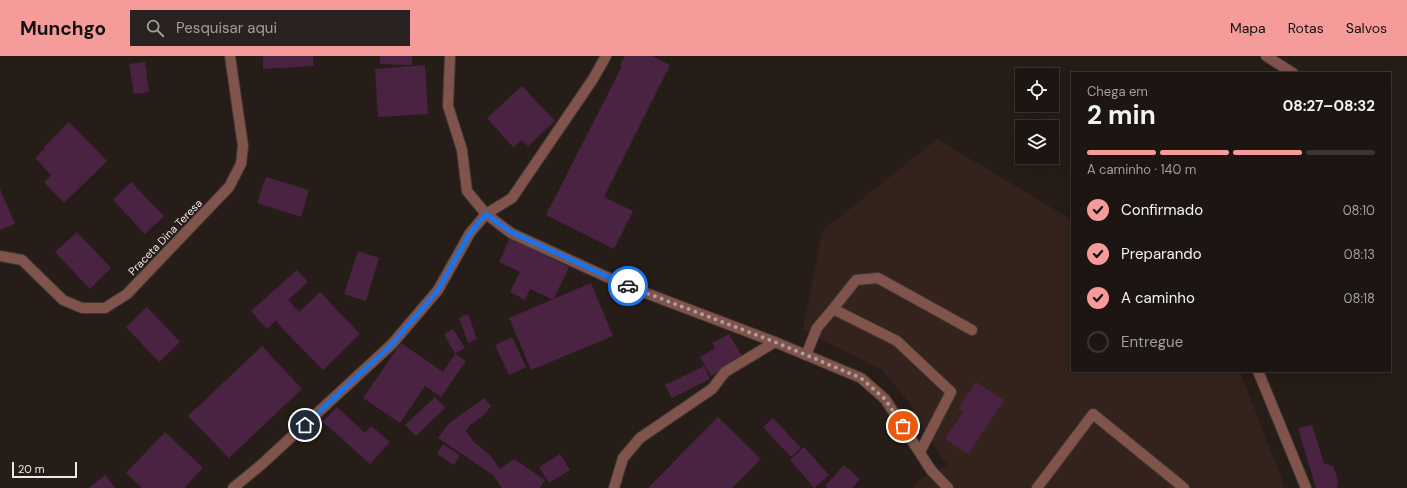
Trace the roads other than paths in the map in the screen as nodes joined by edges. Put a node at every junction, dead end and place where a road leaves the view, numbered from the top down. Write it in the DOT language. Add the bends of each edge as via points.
graph roads {
  1 [pos="230,56"];
  2 [pos="450,56"];
  3 [pos="606,56"];
  4 [pos="1266,56"];
  5 [pos="1290,72"];
  6 [pos="486,214"];
  7 [pos="0,256"];
  8 [pos="833,309"];
  9 [pos="972,330"];
  10 [pos="775,342"];
  11 [pos="806,355"];
  12 [pos="1258,372"];
  13 [pos="920,452"];
  14 [pos="233,488"];
  15 [pos="614,488"];
  16 [pos="948,488"];
  17 [pos="1037,488"];
  18 [pos="1184,488"];
  19 [pos="1306,488"];
  1 -- 7 [label="street, Praceta Dina Teresa" via="243,146 241,164 229,187 127,294 105,308 82,308 63,300 22,260"];
  2 -- 6 [label="street" via="448,106 462,150 467,191"];
  3 -- 6 [label="street" via="512,198"];
  4 -- 5 [label="street"];
  6 -- 10 [label="street" via="511,232 622,284"];
  6 -- 14 [label="street" via="470,233 438,290 392,344"];
  8 -- 9 [label="street" via="856,280 878,278"];
  8 -- 11 [label="street" via="817,328"];
  8 -- 13 [label="street" via="897,340 951,392"];
  10 -- 11 [label="street"];
  10 -- 15 [label="street" via="725,372 712,389 640,438 623,458"];
  11 -- 13 [label="street" via="861,378 885,399"];
  12 -- 19 [label="street"];
  13 -- 16 [label="street" via="931,470"];
  17 -- 18 [label="street" via="1093,414"];
}
